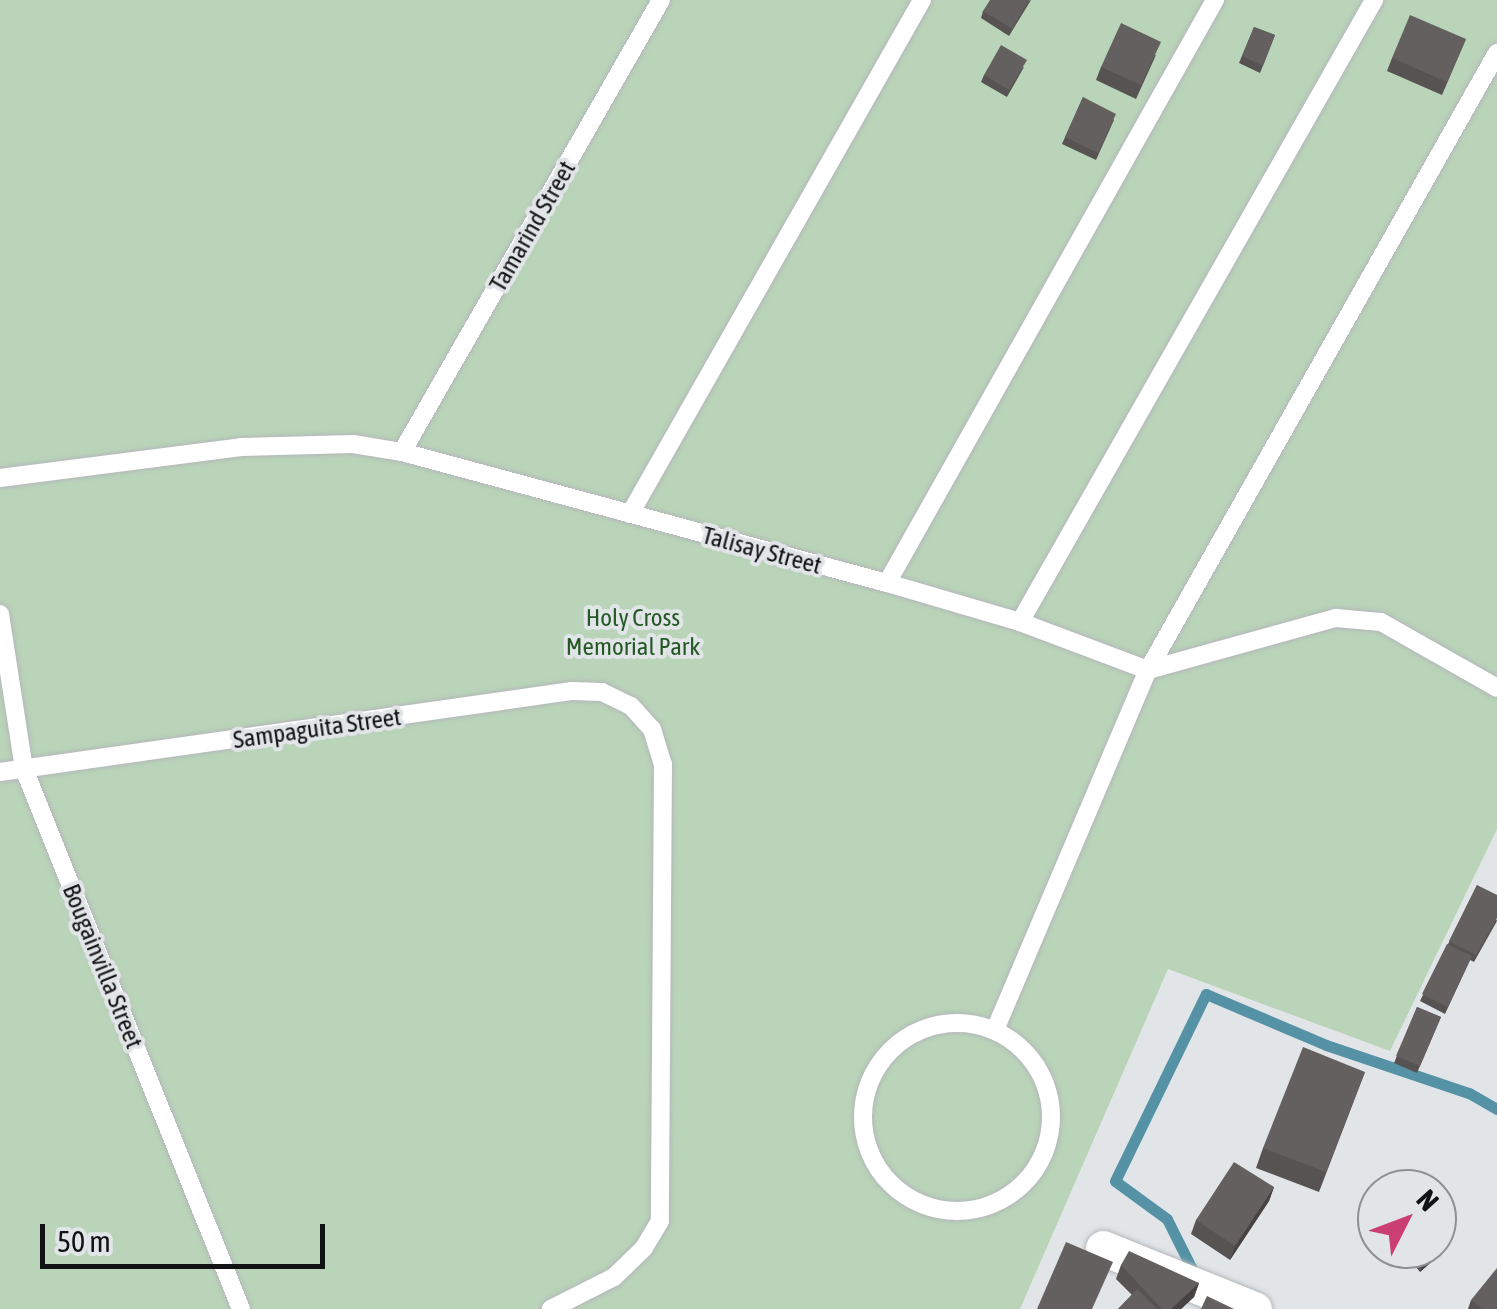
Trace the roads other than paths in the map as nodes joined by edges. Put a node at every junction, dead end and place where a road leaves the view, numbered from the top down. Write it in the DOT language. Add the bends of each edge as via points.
graph roads {
  1 [pos="660,0"];
  2 [pos="922,0"];
  3 [pos="1215,0"];
  4 [pos="1374,0"];
  5 [pos="1497,54"];
  6 [pos="402,452"];
  7 [pos="0,478"];
  8 [pos="630,514"];
  9 [pos="887,583"];
  10 [pos="0,614"];
  11 [pos="1020,622"];
  12 [pos="1148,670"];
  13 [pos="1497,688"];
  14 [pos="24,770"];
  15 [pos="0,772"];
  16 [pos="995,1030"];
  17 [pos="1103,1248"];
  18 [pos="241,1309"];
  19 [pos="551,1309"];
  20 [pos="1254,1309"];
  1 -- 6 [label="lane, Tamarind Street"];
  2 -- 8 [label="lane"];
  3 -- 9 [label="lane"];
  4 -- 11 [label="lane"];
  5 -- 12 [label="lane"];
  6 -- 7 [label="lane, Talisay Street" via="292,443"];
  6 -- 8 [label="lane, Talisay Street"];
  8 -- 9 [label="lane, Talisay Street"];
  9 -- 11 [label="lane, Talisay Street"];
  10 -- 14 [label="lane, Bougainvilla Street"];
  11 -- 12 [label="lane, Talisay Street"];
  12 -- 13 [label="lane" via="1336,618 1381,622"];
  12 -- 16 [label="lane"];
  14 -- 15 [label="lane, Sampaguita Street"];
  14 -- 18 [label="lane, Bougainvilla Street"];
  14 -- 19 [label="lane, Sampaguita Street" via="572,692 602,692 630,706 652,729 663,764 660,1221 614,1277"];
  16 -- 16 [label="lane" via="952,1023 909,1034 877,1065 868,1084 862,1128 873,1160 893,1187 932,1208 976,1210 996,1203 1024,1184 1043,1157 1050,1136 1048,1092 1028,1054"];
  17 -- 20 [label="street"];
}
